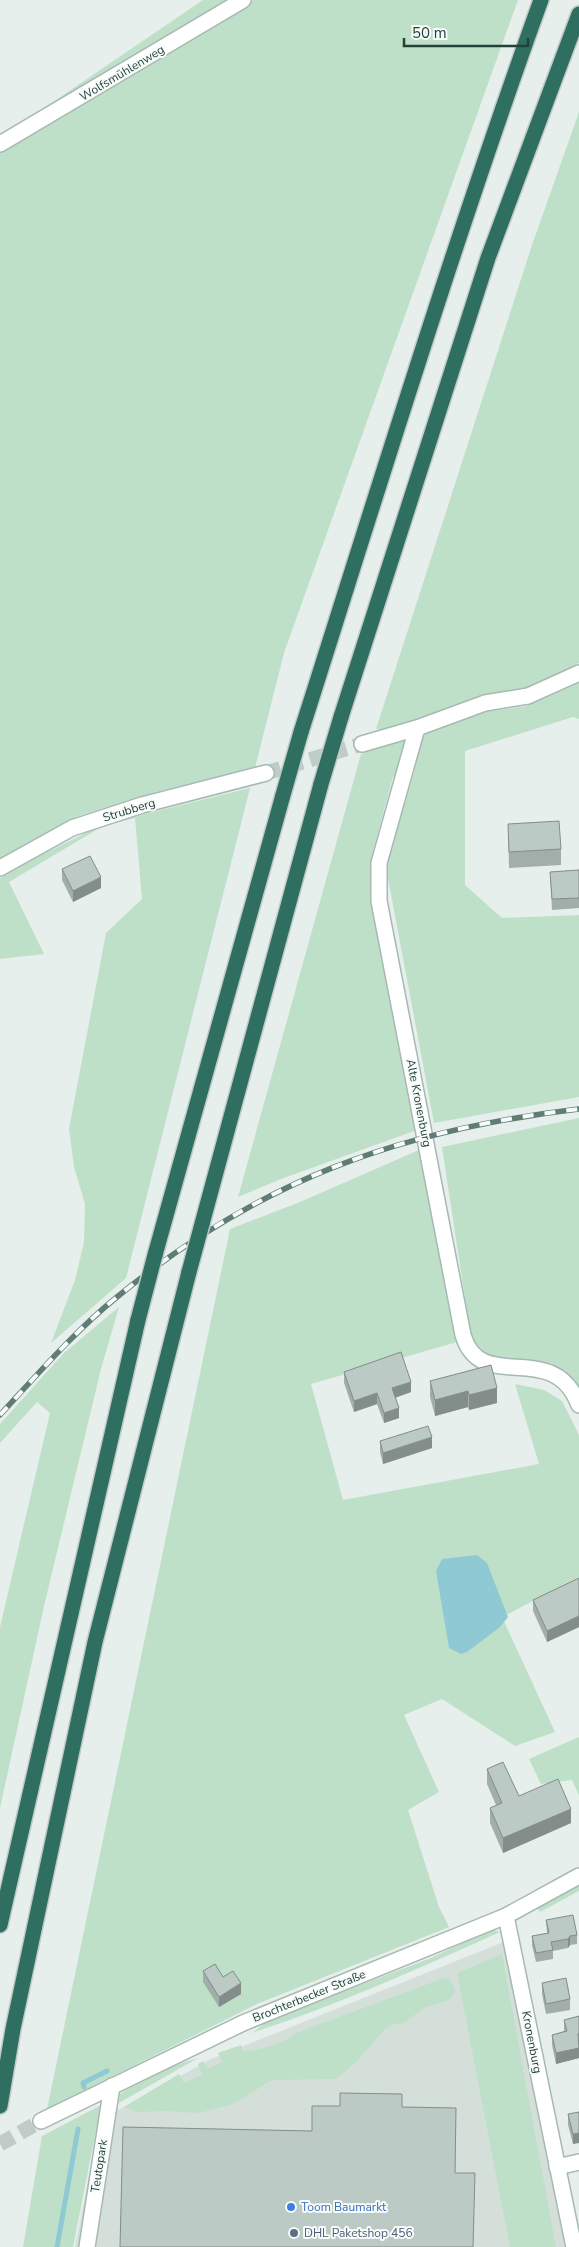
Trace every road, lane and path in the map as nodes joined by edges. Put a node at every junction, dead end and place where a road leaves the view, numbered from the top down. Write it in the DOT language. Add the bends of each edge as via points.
graph roads {
  1 [pos="243,0"];
  2 [pos="541,0"];
  3 [pos="579,14"];
  4 [pos="0,144"];
  5 [pos="579,673"];
  6 [pos="417,728"];
  7 [pos="362,744"];
  8 [pos="266,773"];
  9 [pos="0,868"];
  10 [pos="579,1405"];
  11 [pos="579,1876"];
  12 [pos="506,1916"];
  13 [pos="0,1925"];
  14 [pos="112,2086"];
  15 [pos="0,2106"];
  16 [pos="41,2121"];
  17 [pos="579,2162"];
  18 [pos="557,2167"];
  19 [pos="87,2247"];
  20 [pos="574,2247"];
  1 -- 4 [label="street, Wolfsmühlenweg"];
  2 -- 13 [label="highway, bridge" via="393,440 283,795 138,1320"];
  3 -- 15 [label="highway, bridge" via="488,258 321,784 189,1272 95,1642 13,2029"];
  5 -- 6 [label="street" via="528,696 485,703"];
  6 -- 7 [label="street"];
  6 -- 10 [label="street, Alte Kronenburg" via="379,863 379,900 463,1336 467,1348 487,1364 544,1370 562,1377 573,1389"];
  8 -- 9 [label="street, Strubberg" via="142,805 72,828"];
  11 -- 12 [label="street, Brochterbecker Straße"];
  12 -- 14 [label="street, Brochterbecker Straße" via="243,2023"];
  12 -- 18 [label="street, Kronenburg"];
  14 -- 16 [label="street, Brochterbecker Straße"];
  14 -- 19 [label="street, Teutopark"];
  17 -- 18 [label="street"];
  18 -- 20 [label="street, Kronenburg"];
}
